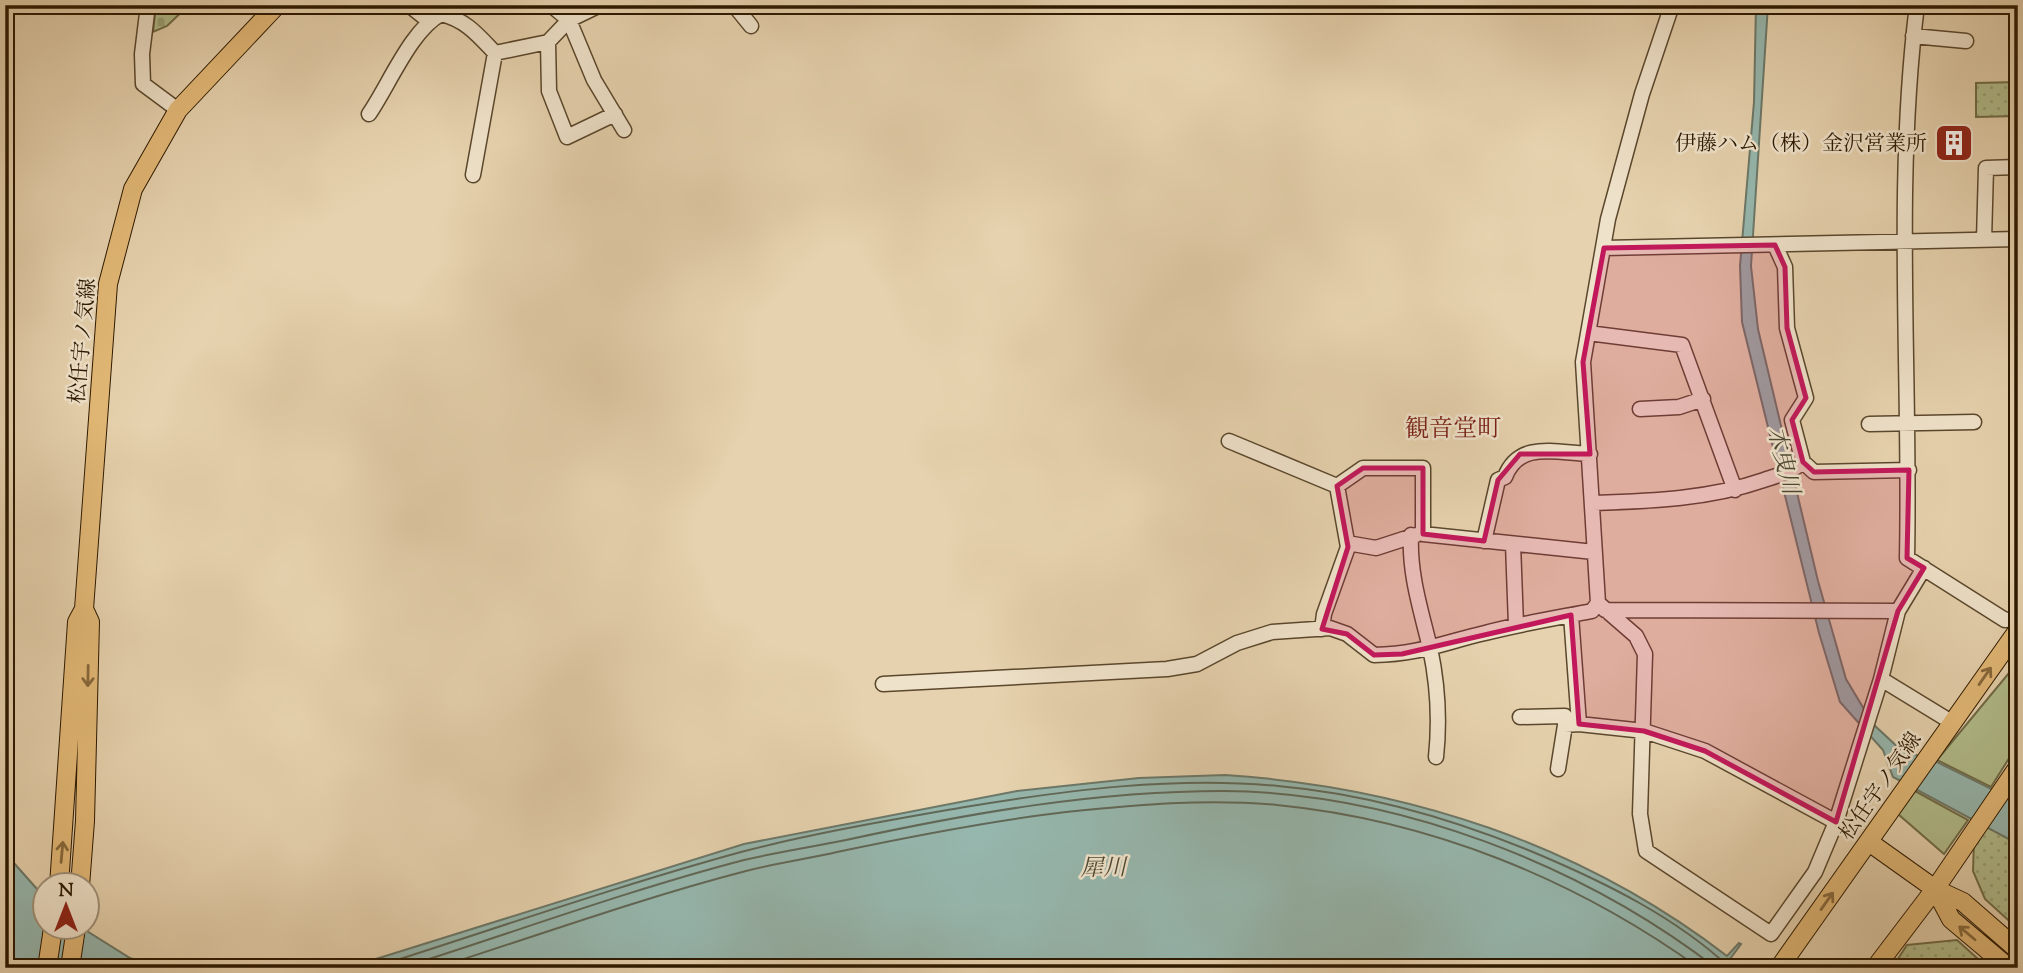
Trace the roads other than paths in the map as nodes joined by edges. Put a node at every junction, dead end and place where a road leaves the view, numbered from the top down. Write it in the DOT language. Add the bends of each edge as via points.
graph roads {
  1 [pos="148,5"];
  2 [pos="277,5"];
  3 [pos="409,5"];
  4 [pos="551,5"];
  5 [pos="600,5"];
  6 [pos="734,5"];
  7 [pos="1672,5"];
  8 [pos="1917,5"];
  9 [pos="569,20"];
  10 [pos="429,21"];
  11 [pos="751,26"];
  12 [pos="1913,36"];
  13 [pos="1966,41"];
  14 [pos="548,42"];
  15 [pos="495,54"];
  16 [pos="178,110"];
  17 [pos="369,114"];
  18 [pos="615,114"];
  19 [pos="624,130"];
  20 [pos="2018,167"];
  21 [pos="473,175"];
  22 [pos="2018,239"];
  23 [pos="1984,240"];
  24 [pos="1903,242"];
  25 [pos="1774,245"];
  26 [pos="1604,248"];
  27 [pos="1588,333"];
  28 [pos="1703,399"];
  29 [pos="1640,409"];
  30 [pos="1975,422"];
  31 [pos="1869,424"];
  32 [pos="1908,424"];
  33 [pos="1229,441"];
  34 [pos="1590,454"];
  35 [pos="1798,466"];
  36 [pos="1909,470"];
  37 [pos="1337,486"];
  38 [pos="1735,490"];
  39 [pos="1594,503"];
  40 [pos="1417,535"];
  41 [pos="1484,541"];
  42 [pos="1513,544"];
  43 [pos="1348,547"];
  44 [pos="1594,552"];
  45 [pos="1924,568"];
  46 [pos="1602,606"];
  47 [pos="84,609"];
  48 [pos="1898,611"];
  49 [pos="1571,615"];
  50 [pos="2018,619"];
  51 [pos="1516,625"];
  52 [pos="1322,629"];
  53 [pos="2018,630"];
  54 [pos="1430,650"];
  55 [pos="1881,679"];
  56 [pos="883,684"];
  57 [pos="1520,717"];
  58 [pos="1953,723"];
  59 [pos="1572,724"];
  60 [pos="1644,731"];
  61 [pos="1436,757"];
  62 [pos="2018,767"];
  63 [pos="1558,769"];
  64 [pos="1836,822"];
  65 [pos="1869,842"];
  66 [pos="60,872"];
  67 [pos="81,872"];
  68 [pos="1935,889"];
  69 [pos="51,942"];
  70 [pos="74,942"];
  71 [pos="2018,950"];
  72 [pos="1783,962"];
  73 [pos="47,968"];
  74 [pos="70,968"];
  75 [pos="1875,968"];
  76 [pos="2010,968"];
  1 -- 16 [label="street" via="143,85"];
  2 -- 16 [label="main road, 松任宇ノ気線"];
  3 -- 10 [label="street"];
  4 -- 9 [label="street"];
  5 -- 9 [label="street"];
  6 -- 11 [label="street"];
  7 -- 26 [label="street" via="1642,94"];
  8 -- 12 [label="street"];
  9 -- 14 [label="street"];
  9 -- 18 [label="street" via="594,80"];
  10 -- 15 [label="street" via="441,14 455,18 473,28"];
  10 -- 17 [label="street"];
  12 -- 13 [label="street"];
  12 -- 24 [label="street"];
  14 -- 15 [label="street"];
  14 -- 18 [label="street" via="549,91 567,137"];
  15 -- 21 [label="street"];
  16 -- 47 [label="main road, 松任宇ノ気線" via="133,189 108,284"];
  18 -- 19 [label="street"];
  20 -- 23 [label="street" via="1986,168"];
  22 -- 23 [label="street"];
  23 -- 24 [label="street"];
  24 -- 25 [label="street"];
  24 -- 32 [label="street"];
  25 -- 26 [label="street"];
  25 -- 35 [label="street" via="1785,267 1787,328 1806,398 1792,420"];
  26 -- 27 [label="street"];
  27 -- 28 [label="street" via="1682,345"];
  27 -- 34 [label="street" via="1583,362"];
  28 -- 29 [label="street" via="1679,407"];
  28 -- 38 [label="street"];
  30 -- 32 [label="street"];
  31 -- 32 [label="street"];
  32 -- 36 [label="street"];
  33 -- 37 [label="street"];
  34 -- 39 [label="street"];
  34 -- 41 [label="street" via="1520,454 1498,480"];
  35 -- 36 [label="street" via="1814,472"];
  35 -- 38 [label="street"];
  36 -- 45 [label="street" via="1907,558"];
  37 -- 40 [label="street" via="1363,468 1423,468"];
  37 -- 43 [label="street"];
  38 -- 39 [label="street" via="1675,500"];
  39 -- 44 [label="street"];
  40 -- 41 [label="street"];
  40 -- 43 [label="street" via="1376,548"];
  40 -- 54 [label="street" via="1409,561"];
  41 -- 42 [label="street"];
  42 -- 44 [label="street"];
  42 -- 51 [label="street"];
  43 -- 52 [label="street"];
  44 -- 46 [label="street"];
  45 -- 48 [label="street"];
  45 -- 50 [label="street" via="2005,620"];
  46 -- 48 [label="street"];
  46 -- 49 [label="street"];
  46 -- 60 [label="street" via="1636,636 1645,654"];
  66 -- 47 [label="main road, 松任宇ノ気線, one-way" via="77,622"];
  47 -- 67 [label="main road, 松任宇ノ気線, one-way" via="90,622"];
  48 -- 55 [label="street"];
  49 -- 51 [label="street"];
  49 -- 59 [label="street"];
  51 -- 54 [label="street"];
  52 -- 54 [label="street" via="1348,634 1374,655"];
  52 -- 56 [label="street" via="1272,632 1237,643 1197,664 1167,669"];
  58 -- 53 [label="main road, 松任宇ノ気線, one-way"];
  54 -- 61 [label="street" via="1440,721"];
  55 -- 58 [label="street"];
  55 -- 64 [label="street"];
  57 -- 59 [label="street" via="1565,716"];
  58 -- 65 [label="main road, 松任宇ノ気線"];
  59 -- 60 [label="street"];
  59 -- 63 [label="street"];
  60 -- 64 [label="street" via="1704,751"];
  60 -- 64 [label="street" via="1640,814 1646,851 1771,934 1815,872"];
  62 -- 68 [label="main road"];
  65 -- 68 [label="main road"];
  72 -- 65 [label="main road, 松任宇ノ気線, one-way"];
  68 -- 71 [label="main road" via="1963,902"];
  68 -- 75 [label="main road"];
  76 -- 68 [label="main road, one-way" via="1951,919"];
  69 -- 73 [label="main road"];
  70 -- 74 [label="main road"];
}
